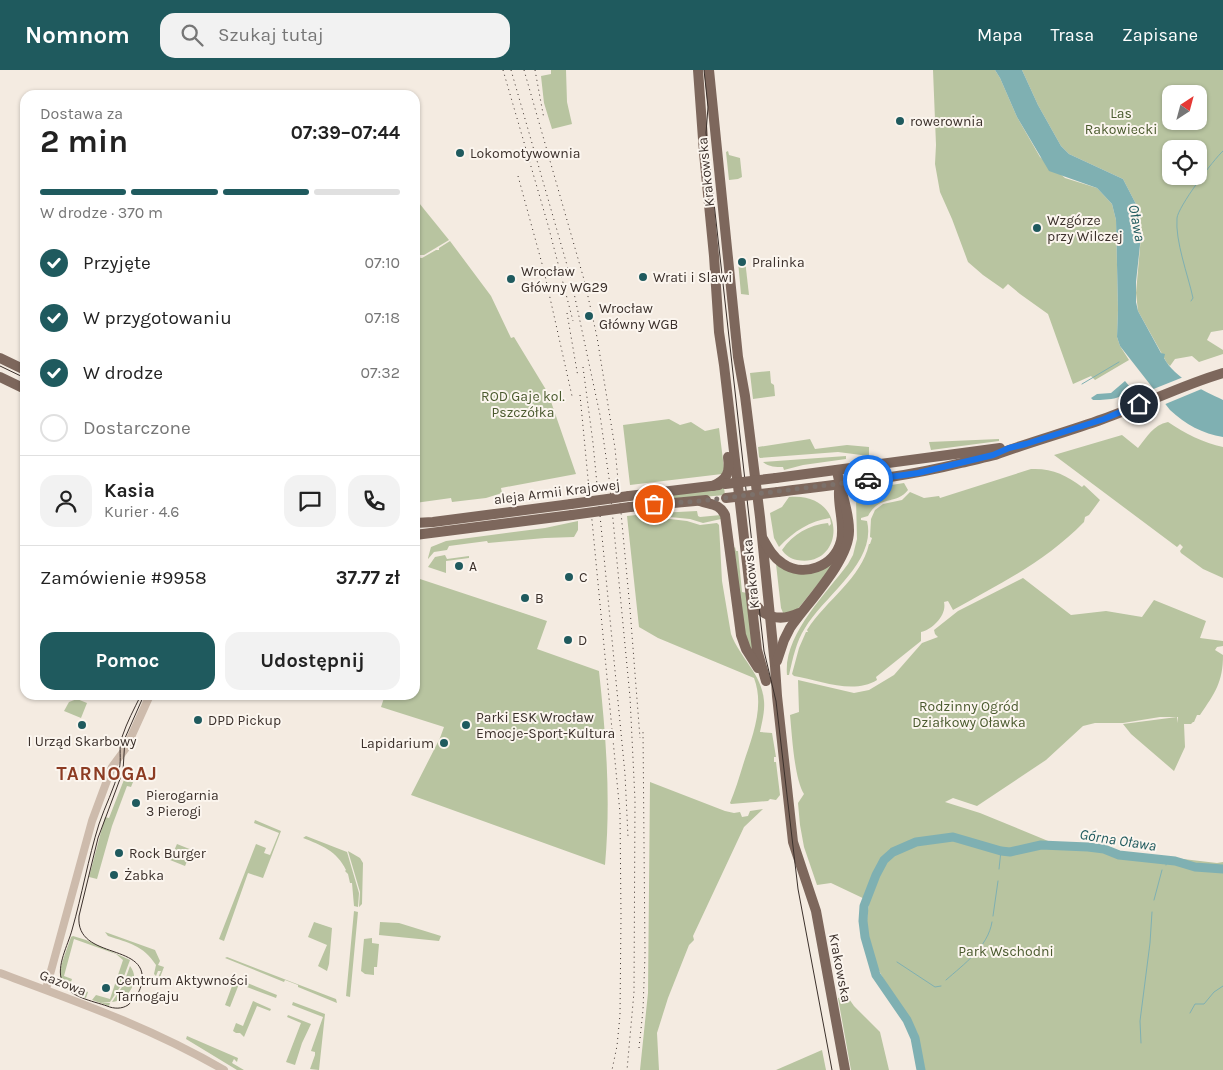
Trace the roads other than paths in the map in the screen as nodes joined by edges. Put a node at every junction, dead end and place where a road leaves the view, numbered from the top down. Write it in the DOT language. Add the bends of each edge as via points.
graph roads {
  1 [pos="698,70"];
  2 [pos="709,70"];
  3 [pos="719,332"];
  4 [pos="0,358"];
  5 [pos="20,368"];
  6 [pos="1223,373"];
  7 [pos="0,377"];
  8 [pos="20,387"];
  9 [pos="1009,448"];
  10 [pos="837,470"];
  11 [pos="724,482"];
  12 [pos="839,484"];
  13 [pos="700,501"];
  14 [pos="420,522"];
  15 [pos="420,534"];
  16 [pos="761,536"];
  17 [pos="750,596"];
  18 [pos="799,614"];
  19 [pos="770,616"];
  20 [pos="775,666"];
  21 [pos="766,681"];
  22 [pos="776,696"];
  23 [pos="148,700"];
  24 [pos="0,973"];
  25 [pos="46,990"];
  26 [pos="224,1070"];
  27 [pos="845,1070"];
  1 -- 3 [label="main road, Krakowska"];
  2 -- 16 [label="main road, Krakowska" via="738,363 745,396"];
  3 -- 11 [label="main road" via="717,356 729,469"];
  3 -- 17 [label="main road, Krakowska"];
  4 -- 5 [label="main road"];
  6 -- 9 [label="main road" via="1104,419"];
  7 -- 8 [label="main road"];
  9 -- 10 [label="main road, aleja Armii Krajowej"];
  9 -- 12 [label="main road, aleja Armii Krajowej" via="993,455 918,473"];
  10 -- 11 [label="main road, aleja Armii Krajowej, bridge"];
  10 -- 12 [label="main road"];
  11 -- 14 [label="main road, aleja Armii Krajowej, bridge" via="714,486"];
  12 -- 13 [label="main road, aleja Armii Krajowej, bridge"];
  12 -- 16 [label="main road" via="842,539 827,562 804,570 786,566 774,557"];
  12 -- 18 [label="main road" via="848,512 847,548 840,562"];
  13 -- 15 [label="main road, aleja Armii Krajowej, bridge"];
  13 -- 21 [label="main road" via="722,509 727,522 741,635"];
  16 -- 19 [label="main road, Krakowska"];
  17 -- 19 [label="main road" via="760,610"];
  17 -- 21 [label="main road, Krakowska" via="758,658"];
  18 -- 19 [label="main road" via="786,618"];
  18 -- 20 [label="main road" via="785,637"];
  19 -- 20 [label="main road, Krakowska"];
  20 -- 22 [label="main road, Krakowska"];
  21 -- 22 [label="main road"];
  22 -- 27 [label="main road, Krakowska" via="793,842 816,911"];
  23 -- 25 [label="street" via="126,748 110,773 86,838"];
  24 -- 25 [label="street, Gazowa"];
  25 -- 26 [label="street, Gazowa" via="131,1022"];
}
